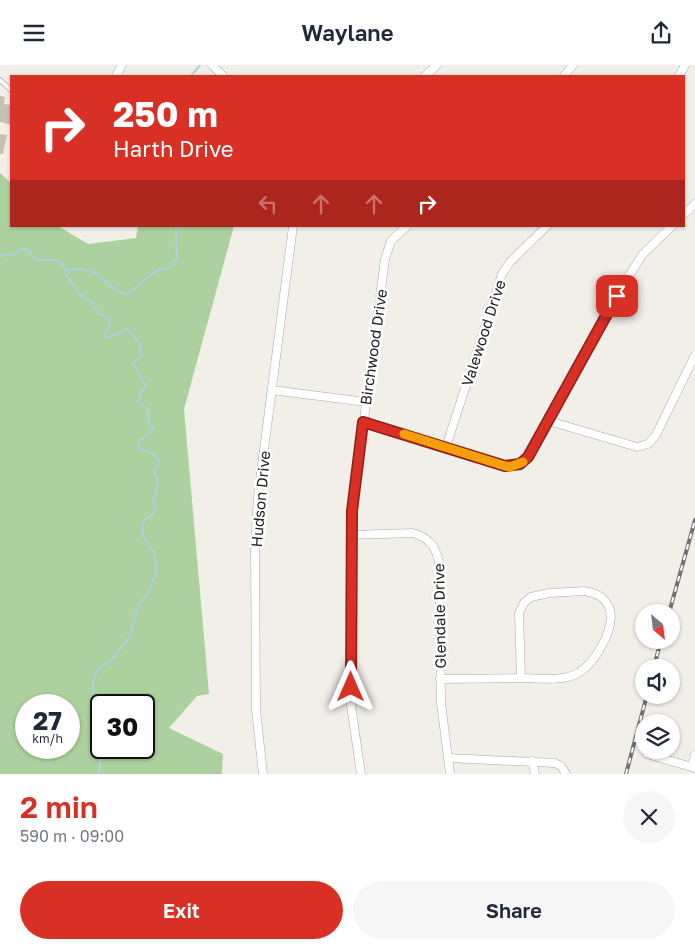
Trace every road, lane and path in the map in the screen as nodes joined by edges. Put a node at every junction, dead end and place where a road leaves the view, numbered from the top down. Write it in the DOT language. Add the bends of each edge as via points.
graph roads {
  1 [pos="212,65"];
  2 [pos="437,65"];
  3 [pos="573,65"];
  4 [pos="222,75"];
  5 [pos="426,75"];
  6 [pos="565,75"];
  7 [pos="0,80"];
  8 [pos="10,88"];
  9 [pos="695,204"];
  10 [pos="685,214"];
  11 [pos="293,227"];
  12 [pos="407,227"];
  13 [pos="546,227"];
  14 [pos="671,227"];
  15 [pos="695,355"];
  16 [pos="272,390"];
  17 [pos="366,402"];
  18 [pos="548,421"];
  19 [pos="363,422"];
  20 [pos="449,448"];
  21 [pos="351,535"];
  22 [pos="440,679"];
  23 [pos="521,679"];
  24 [pos="695,755"];
  25 [pos="448,758"];
  26 [pos="664,759"];
  27 [pos="532,761"];
  28 [pos="694,768"];
  29 [pos="264,774"];
  30 [pos="361,774"];
  31 [pos="450,774"];
  32 [pos="535,774"];
  33 [pos="566,774"];
  1 -- 4 [label="street"];
  2 -- 5 [label="street"];
  3 -- 6 [label="street"];
  7 -- 8 [label="lane"];
  9 -- 10 [label="street"];
  11 -- 16 [label="street, Hudson Drive"];
  12 -- 17 [label="street, Birchwood Drive" via="392,241 385,259"];
  13 -- 20 [label="street, Valewood Drive" via="502,274"];
  14 -- 18 [label="street" via="643,254 626,280"];
  15 -- 18 [label="street" via="656,435 648,444 637,447 621,444"];
  16 -- 17 [label="street"];
  16 -- 29 [label="street, Hudson Drive" via="258,496 255,547 256,710"];
  17 -- 19 [label="street, Birchwood Drive"];
  18 -- 20 [label="street" via="528,457 520,464 505,466"];
  19 -- 20 [label="street"];
  19 -- 21 [label="street, Birchwood Drive"];
  21 -- 22 [label="street, Glendale Drive" via="413,533 431,542 436,549 439,562"];
  21 -- 30 [label="street, Birchwood Drive" via="351,705"];
  22 -- 23 [label="street"];
  22 -- 25 [label="street, Glendale Drive"];
  23 -- 23 [label="street" via="563,678 588,667 600,651 608,631 611,614 602,597 593,592 572,591 531,597 524,603 519,613"];
  24 -- 28 [label="street"];
  25 -- 27 [label="street"];
  25 -- 31 [label="street, Glendale Drive"];
  26 -- 28 [label="street"];
  27 -- 32 [label="street"];
  27 -- 33 [label="street" via="555,763 562,766"];
}
